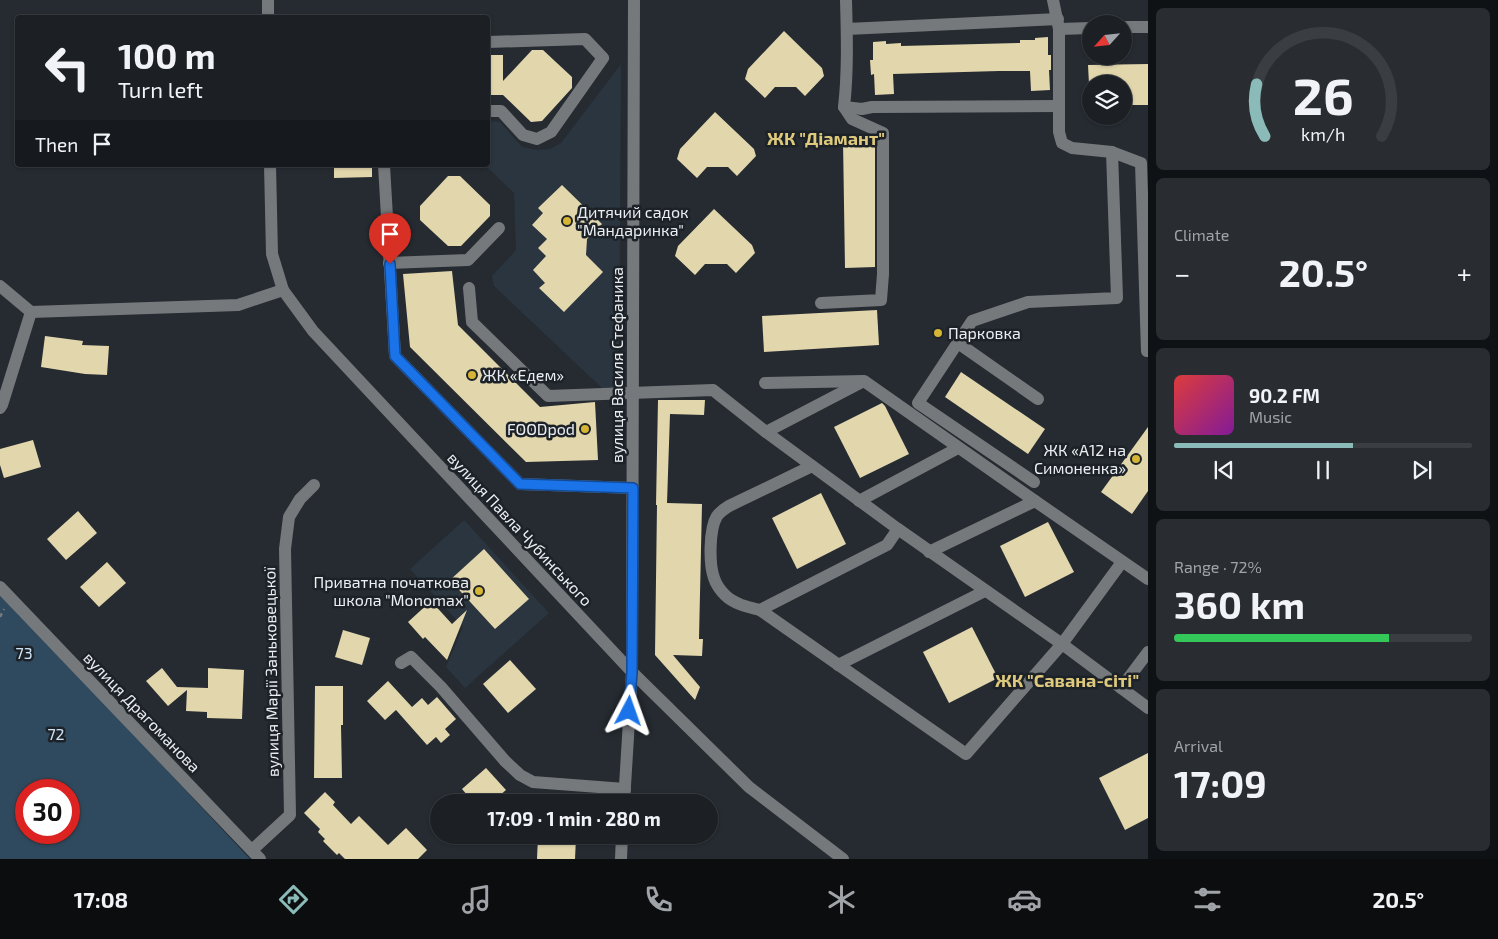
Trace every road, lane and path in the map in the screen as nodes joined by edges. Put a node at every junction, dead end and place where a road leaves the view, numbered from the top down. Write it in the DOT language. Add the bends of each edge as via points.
graph roads {
  1 [pos="268,0"];
  2 [pos="634,0"];
  3 [pos="846,0"];
  4 [pos="1053,0"];
  5 [pos="268,15"];
  6 [pos="1059,24"];
  7 [pos="1082,27"];
  8 [pos="1132,27"];
  9 [pos="1148,27"];
  10 [pos="847,29"];
  11 [pos="490,42"];
  12 [pos="1059,106"];
  13 [pos="844,107"];
  14 [pos="490,111"];
  15 [pos="1112,152"];
  16 [pos="270,167"];
  17 [pos="384,167"];
  18 [pos="499,228"];
  19 [pos="390,264"];
  20 [pos="0,286"];
  21 [pos="469,288"];
  22 [pos="283,290"];
  23 [pos="821,303"];
  24 [pos="31,312"];
  25 [pos="958,343"];
  26 [pos="1147,350"];
  27 [pos="864,381"];
  28 [pos="765,383"];
  29 [pos="634,393"];
  30 [pos="1038,399"];
  31 [pos="0,408"];
  32 [pos="766,432"];
  33 [pos="958,448"];
  34 [pos="812,466"];
  35 [pos="1034,482"];
  36 [pos="314,485"];
  37 [pos="633,488"];
  38 [pos="859,501"];
  39 [pos="1035,501"];
  40 [pos="898,529"];
  41 [pos="929,552"];
  42 [pos="1122,562"];
  43 [pos="1148,579"];
  44 [pos="0,587"];
  45 [pos="986,591"];
  46 [pos="760,610"];
  47 [pos="1062,644"];
  48 [pos="1148,652"];
  49 [pos="402,663"];
  50 [pos="838,665"];
  51 [pos="632,672"];
  52 [pos="1121,688"];
  53 [pos="1148,708"];
  54 [pos="625,789"];
  55 [pos="625,794"];
  56 [pos="622,844"];
  57 [pos="256,854"];
  58 [pos="826,854"];
  59 [pos="621,859"];
  60 [pos="843,859"];
  1 -- 5 [label="street"];
  2 -- 29 [label="street, вулиця Василя Стефаника"];
  3 -- 10 [label="street"];
  4 -- 6 [label="street"];
  6 -- 7 [label="street"];
  6 -- 10 [label="street"];
  6 -- 12 [label="street"];
  8 -- 9 [label="street"];
  10 -- 13 [label="street"];
  11 -- 14 [label="street" via="585,39 603,58 551,132 537,139 523,135 500,111"];
  12 -- 13 [label="street"];
  12 -- 15 [label="street" via="1062,143 1072,148"];
  13 -- 23 [label="street" via="852,119 883,133 882,300"];
  15 -- 25 [label="street" via="1117,298 1028,302 972,322"];
  15 -- 26 [label="street" via="1141,163"];
  16 -- 22 [label="street, вулиця Павла Чубинського" via="272,254"];
  17 -- 19 [label="street"];
  18 -- 19 [label="street" via="468,260"];
  19 -- 37 [label="street" via="395,356 520,484"];
  20 -- 24 [label="street"];
  21 -- 29 [label="street" via="472,322 548,396"];
  22 -- 24 [label="street" via="238,305"];
  22 -- 51 [label="street, вулиця Павла Чубинського" via="313,331"];
  24 -- 31 [label="street"];
  25 -- 30 [label="street"];
  25 -- 35 [label="street" via="918,403"];
  27 -- 28 [label="street"];
  27 -- 32 [label="street"];
  27 -- 33 [label="street"];
  29 -- 32 [label="street" via="713,390"];
  29 -- 37 [label="street, вулиця Василя Стефаника"];
  32 -- 34 [label="street"];
  33 -- 38 [label="street"];
  33 -- 39 [label="street"];
  34 -- 38 [label="street"];
  34 -- 46 [label="street" via="729,506 714,522 712,561 717,584 731,600"];
  36 -- 57 [label="street, вулиця Марії Заньковецької" via="289,517 285,549 290,815"];
  37 -- 51 [label="street, вулиця Василя Стефаника"];
  38 -- 40 [label="street"];
  39 -- 41 [label="street"];
  39 -- 42 [label="street"];
  40 -- 41 [label="street"];
  40 -- 46 [label="street" via="887,545"];
  41 -- 45 [label="street"];
  42 -- 43 [label="street"];
  42 -- 47 [label="street"];
  44 -- 57 [label="street, вулиця Драгоманова"];
  45 -- 47 [label="street"];
  45 -- 50 [label="street"];
  46 -- 50 [label="street"];
  47 -- 50 [label="street" via="966,754"];
  47 -- 52 [label="street"];
  48 -- 52 [label="street"];
  49 -- 54 [label="street" via="411,657 520,775 533,782"];
  51 -- 54 [label="street, вулиця Василя Стефаника"];
  51 -- 58 [label="street, вулиця Павла Чубинського" via="749,786"];
  52 -- 53 [label="street"];
  54 -- 55 [label="street, вулиця Василя Стефаника"];
  56 -- 59 [label="street"];
  58 -- 60 [label="street, вулиця Павла Чубинського"];
}
